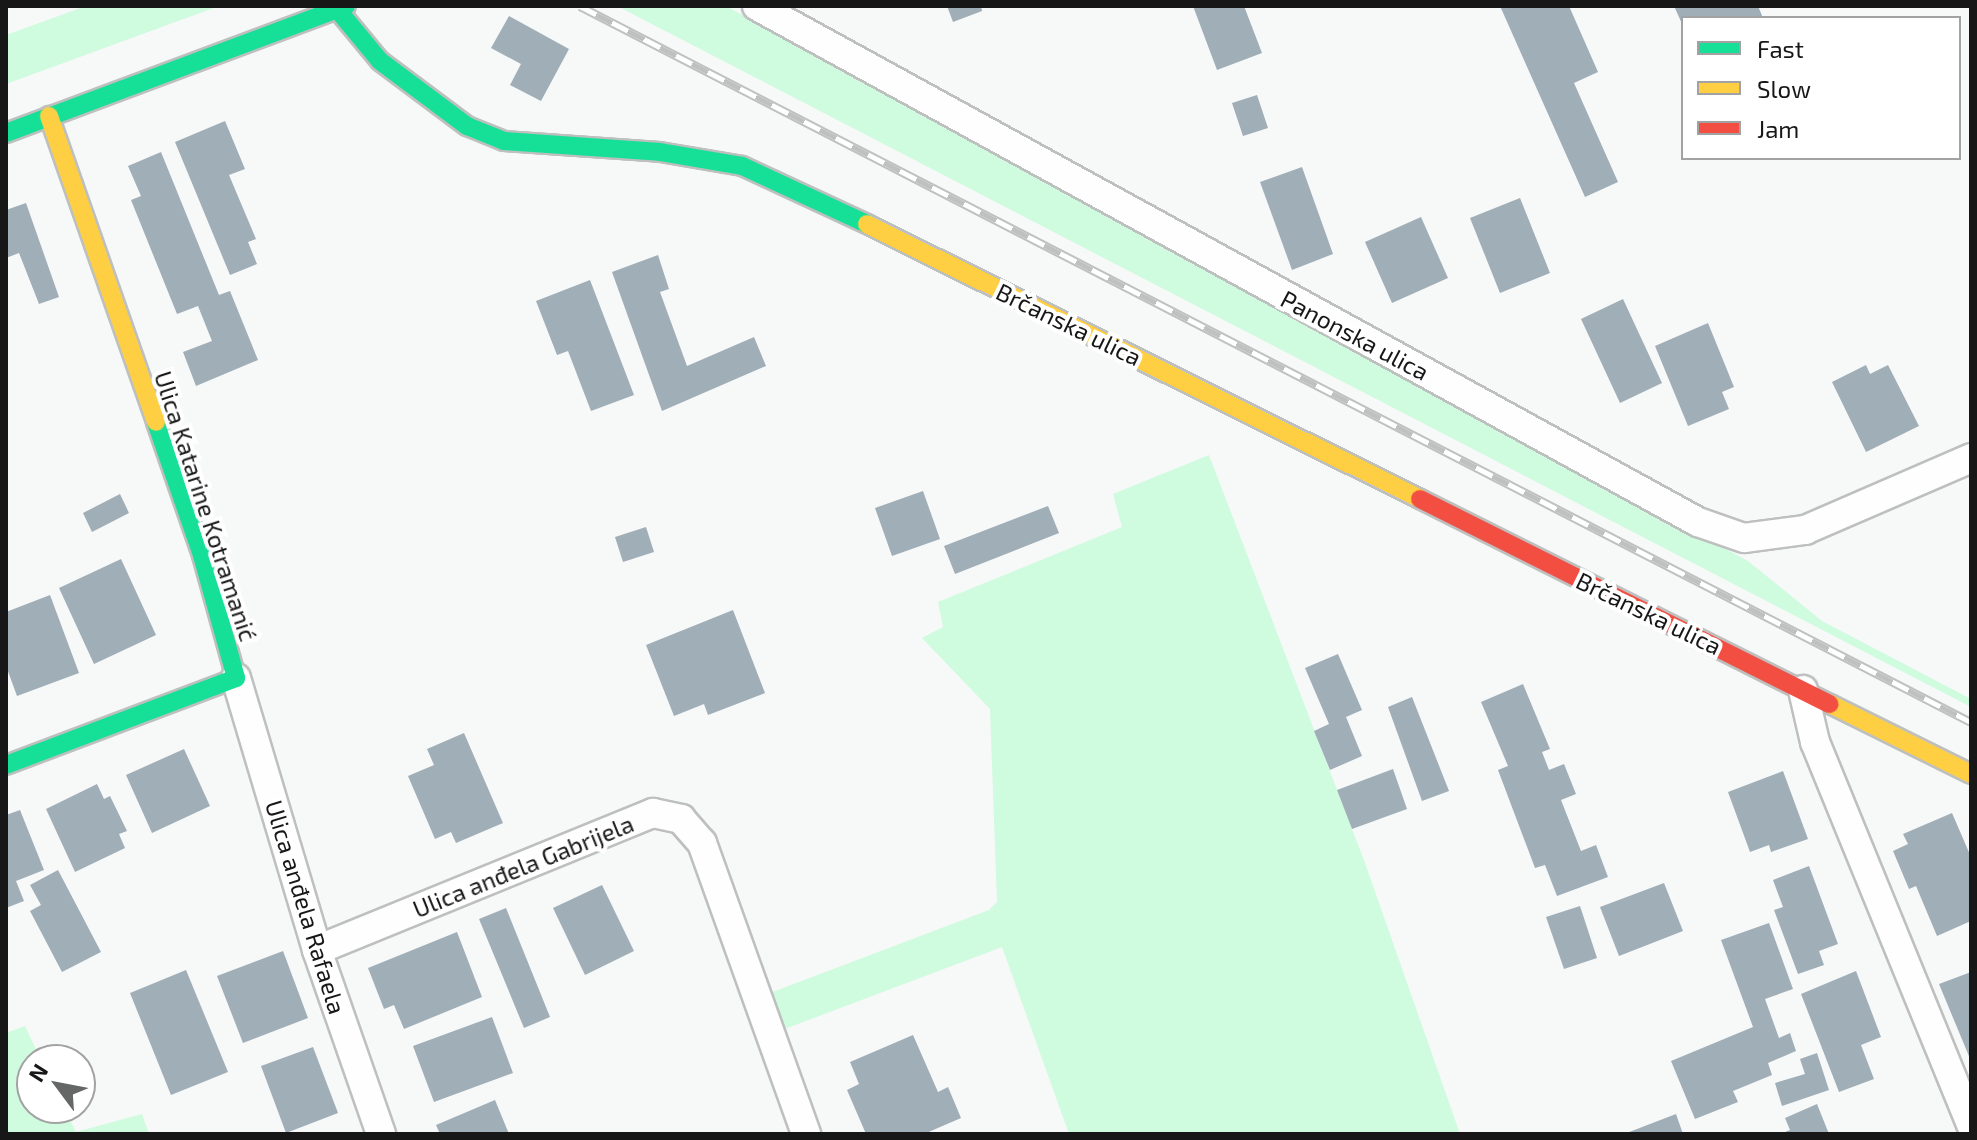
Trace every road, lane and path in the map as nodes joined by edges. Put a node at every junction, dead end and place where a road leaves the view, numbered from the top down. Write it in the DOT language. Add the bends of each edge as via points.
graph roads {
  1 [pos="757,6"];
  2 [pos="342,8"];
  3 [pos="49,116"];
  4 [pos="6,133"];
  5 [pos="1971,458"];
  6 [pos="236,678"];
  7 [pos="1803,690"];
  8 [pos="6,765"];
  9 [pos="1971,774"];
  10 [pos="317,950"];
  11 [pos="1971,1125"];
  12 [pos="381,1134"];
  13 [pos="806,1134"];
  1 -- 5 [label="street, Panonska ulica" via="1698,522 1744,538 1805,530"];
  2 -- 3 [label="street"];
  2 -- 7 [label="street, Brčanska ulica" via="380,61 467,126 504,141 660,152 742,166 793,187"];
  3 -- 4 [label="street"];
  3 -- 6 [label="street, Ulica Katarine Kotramanić" via="202,555"];
  6 -- 8 [label="street, Ulica Katarine Kotramanić"];
  6 -- 10 [label="street, Ulica anđela Rafaela"];
  7 -- 9 [label="street, Brčanska ulica"];
  7 -- 11 [label="street" via="1815,742"];
  10 -- 12 [label="street, Ulica anđela Rafaela"];
  10 -- 13 [label="street, Ulica anđela Gabrijela" via="653,813 681,819 702,843"];
}
